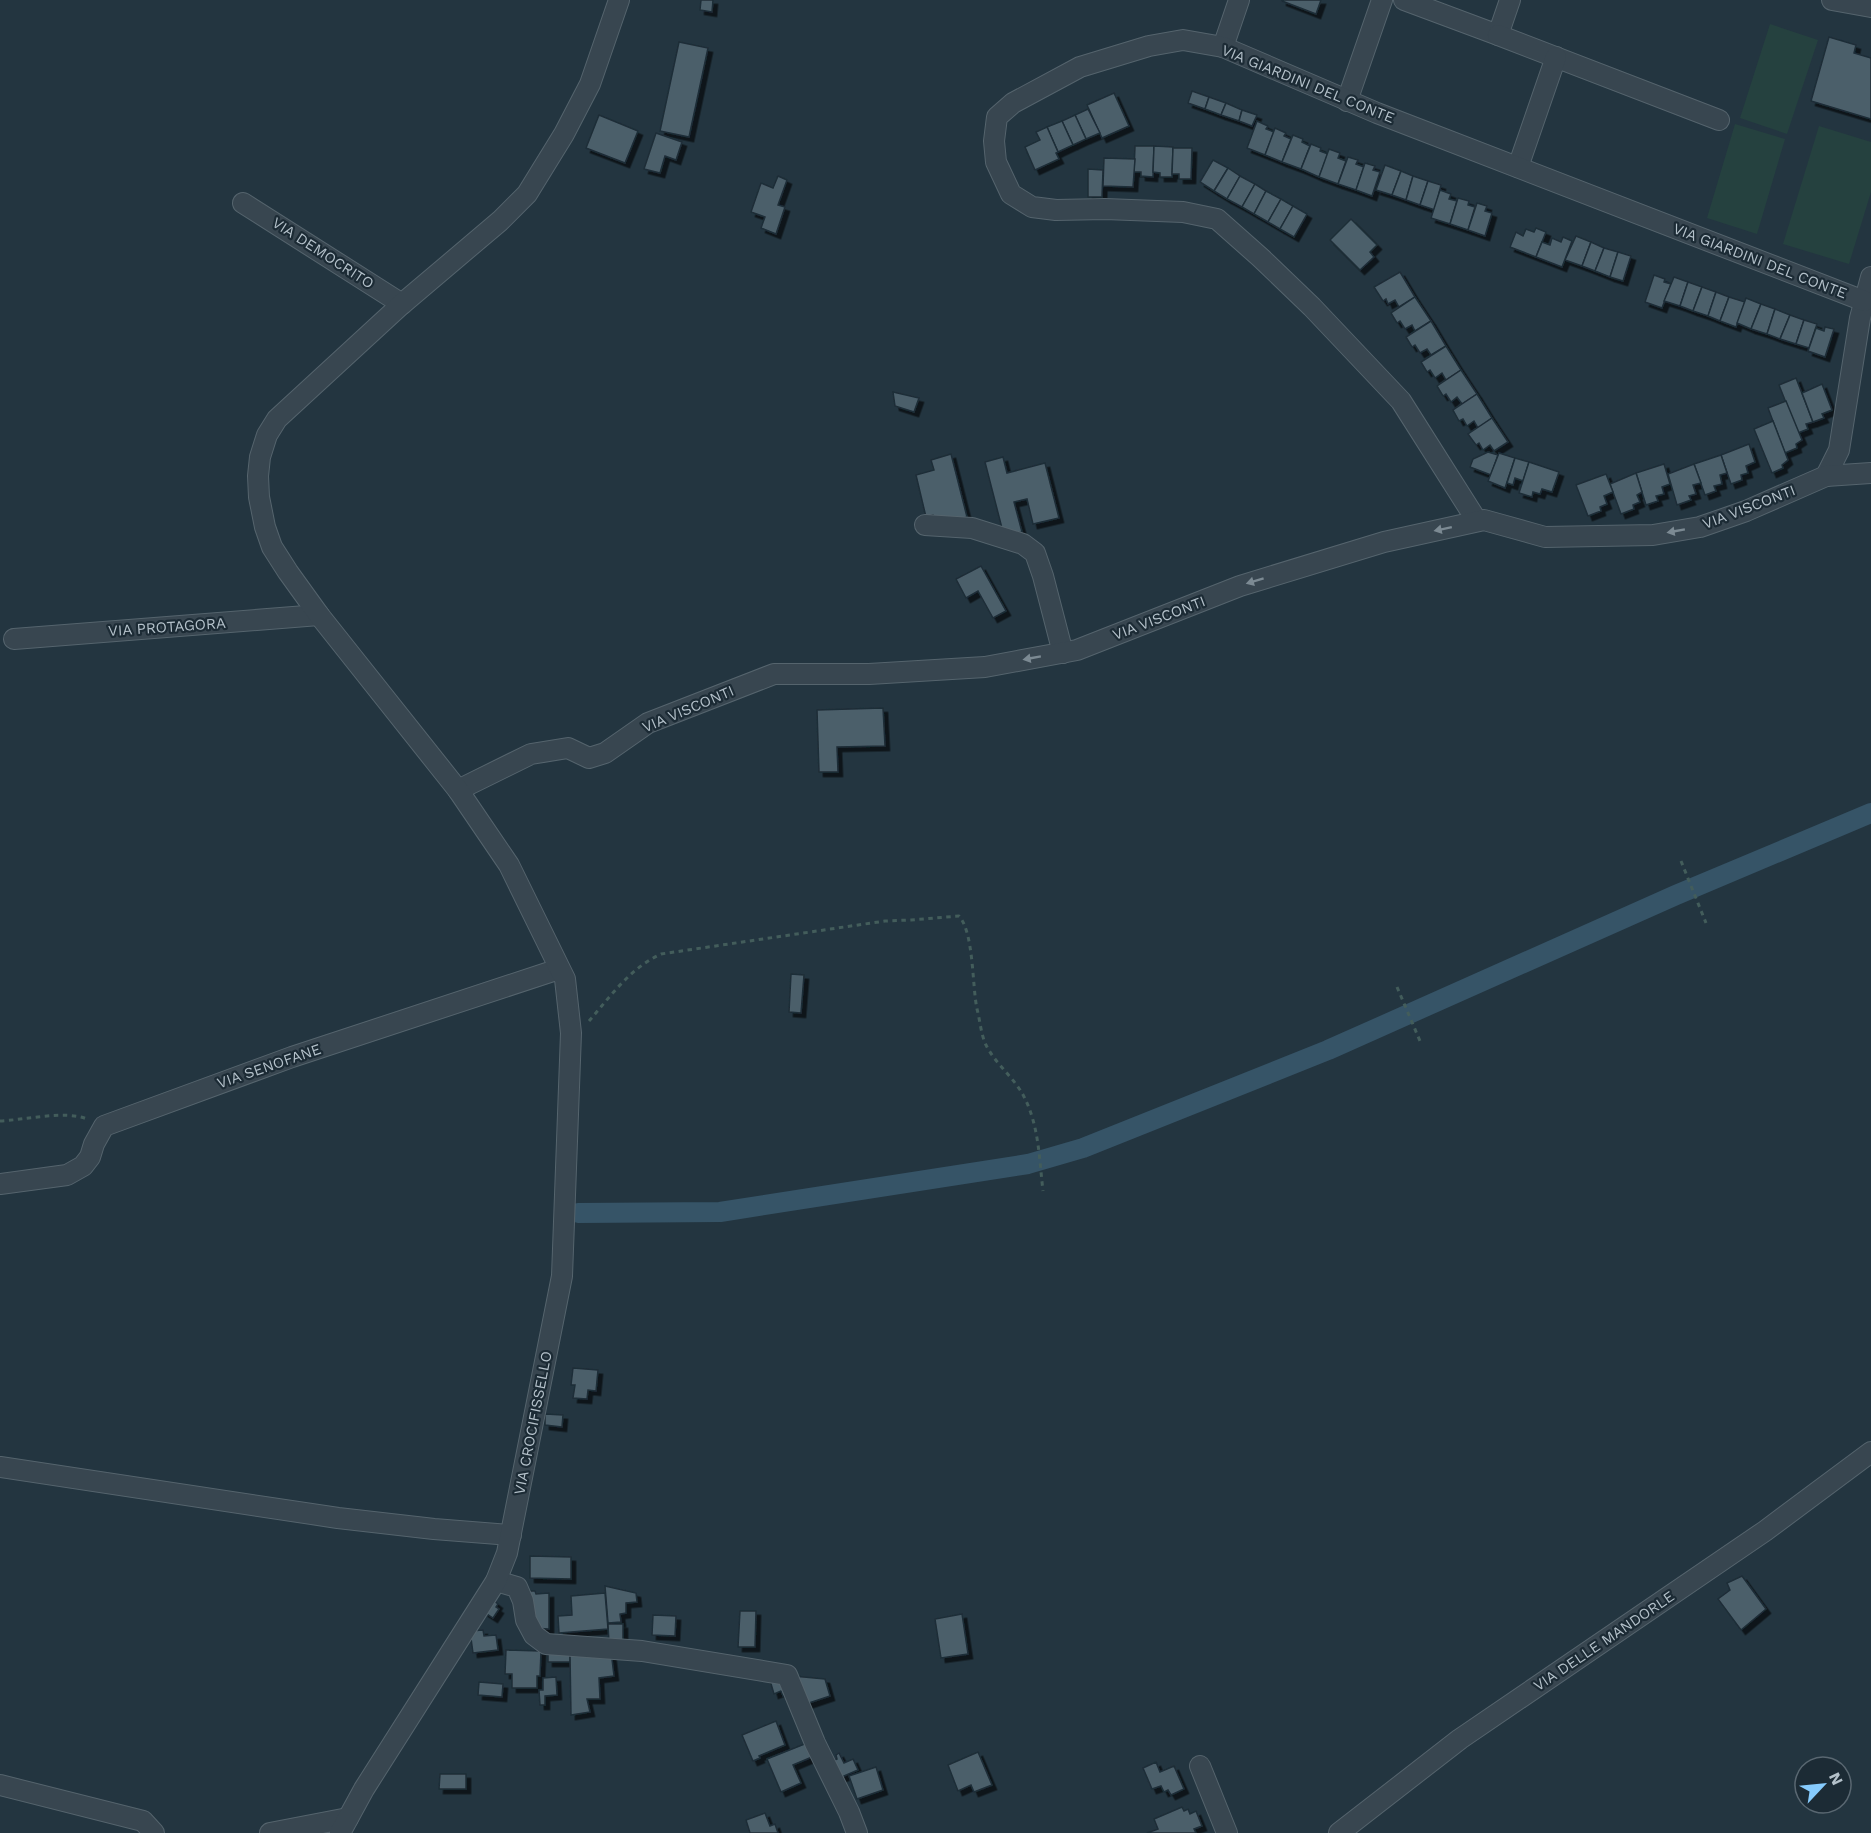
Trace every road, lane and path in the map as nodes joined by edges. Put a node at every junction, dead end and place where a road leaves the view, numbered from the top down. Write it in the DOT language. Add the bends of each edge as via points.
graph roads {
  1 [pos="619,0"];
  2 [pos="1239,0"];
  3 [pos="1382,0"];
  4 [pos="1404,0"];
  5 [pos="1510,0"];
  6 [pos="1832,0"];
  7 [pos="1871,7"];
  8 [pos="1498,35"];
  9 [pos="1223,47"];
  10 [pos="1556,57"];
  11 [pos="1347,100"];
  12 [pos="1719,120"];
  13 [pos="1518,167"];
  14 [pos="243,202"];
  15 [pos="1871,277"];
  16 [pos="1864,301"];
  17 [pos="402,304"];
  18 [pos="1871,473"];
  19 [pos="1826,476"];
  20 [pos="1477,521"];
  21 [pos="925,525"];
  22 [pos="319,615"];
  23 [pos="14,639"];
  24 [pos="1063,652"];
  25 [pos="458,790"];
  26 [pos="1681,861"];
  27 [pos="1706,923"];
  28 [pos="559,969"];
  29 [pos="1397,987"];
  30 [pos="570,1026"];
  31 [pos="1420,1041"];
  32 [pos="0,1121"];
  33 [pos="104,1126"];
  34 [pos="0,1184"];
  35 [pos="1042,1191"];
  36 [pos="1871,1452"];
  37 [pos="0,1467"];
  38 [pos="511,1535"];
  39 [pos="496,1581"];
  40 [pos="1200,1766"];
  41 [pos="0,1785"];
  42 [pos="344,1825"];
  43 [pos="154,1833"];
  44 [pos="270,1833"];
  45 [pos="857,1833"];
  46 [pos="1227,1833"];
  47 [pos="1339,1833"];
  1 -- 17 [label="street, VIA CROCIFISSELLO" via="590,84 527,194"];
  2 -- 9 [label="street"];
  3 -- 11 [label="street"];
  4 -- 8 [label="street"];
  5 -- 8 [label="street"];
  6 -- 7 [label="street"];
  8 -- 10 [label="street"];
  9 -- 11 [label="street, VIA GIARDINI DEL CONTE"];
  9 -- 20 [label="street, VIA GIARDINI DEL CONTE" via="1182,40 1149,46 1080,67 1012,103 997,117 994,141 996,162 1011,194 1032,207 1056,210 1183,212 1217,219 1312,307 1401,401"];
  10 -- 12 [label="street"];
  10 -- 13 [label="street"];
  11 -- 13 [label="street, VIA GIARDINI DEL CONTE"];
  13 -- 16 [label="street, VIA GIARDINI DEL CONTE"];
  14 -- 17 [label="street, VIA DEMOCRITO"];
  15 -- 16 [label="street"];
  16 -- 19 [label="street" via="1839,450"];
  17 -- 22 [label="street, VIA CROCIFISSELLO" via="277,419 260,457 259,496 272,547"];
  18 -- 19 [label="street, VIA VISCONTI"];
  19 -- 20 [label="street, VIA VISCONTI, one-way" via="1700,527 1653,535 1545,537"];
  20 -- 24 [label="street, VIA VISCONTI, one-way" via="1384,542 1240,586 1077,650"];
  21 -- 24 [label="street" via="972,528 1023,544 1035,553"];
  22 -- 23 [label="street, VIA PROTAGORA"];
  22 -- 25 [label="street, VIA CROCIFISSELLO"];
  24 -- 25 [label="street, VIA VISCONTI, one-way" via="985,667 868,674 774,674 648,723 605,753 590,758 568,748 531,754"];
  25 -- 28 [label="street, VIA CROCIFISSELLO" via="509,865"];
  26 -- 27 [label="path"];
  28 -- 30 [label="street, VIA CROCIFISSELLO" via="565,979"];
  28 -- 33 [label="street, VIA SENOFANE" via="292,1057"];
  29 -- 31 [label="path"];
  30 -- 35 [label="path" via="586,1024 637,968 661,954 885,921 959,916 964,921 970,948 976,1006 986,1044 1021,1092 1033,1116"];
  30 -- 38 [label="street, VIA CROCIFISSELLO" via="562,1276"];
  32 -- 33 [label="path" via="82,1117"];
  33 -- 34 [label="street" via="90,1157 67,1175"];
  36 -- 47 [label="street, VIA DELLE MANDORLE" via="1765,1531 1460,1739"];
  37 -- 38 [label="street" via="338,1518"];
  38 -- 39 [label="street, VIA CROCIFISSELLO"];
  39 -- 42 [label="street, VIA CROCIFISSELLO"];
  39 -- 45 [label="street" via="517,1587 526,1620 534,1635 546,1644 642,1651 787,1675"];
  40 -- 46 [label="street"];
  41 -- 43 [label="street" via="143,1821"];
  42 -- 44 [label="street"];
}
